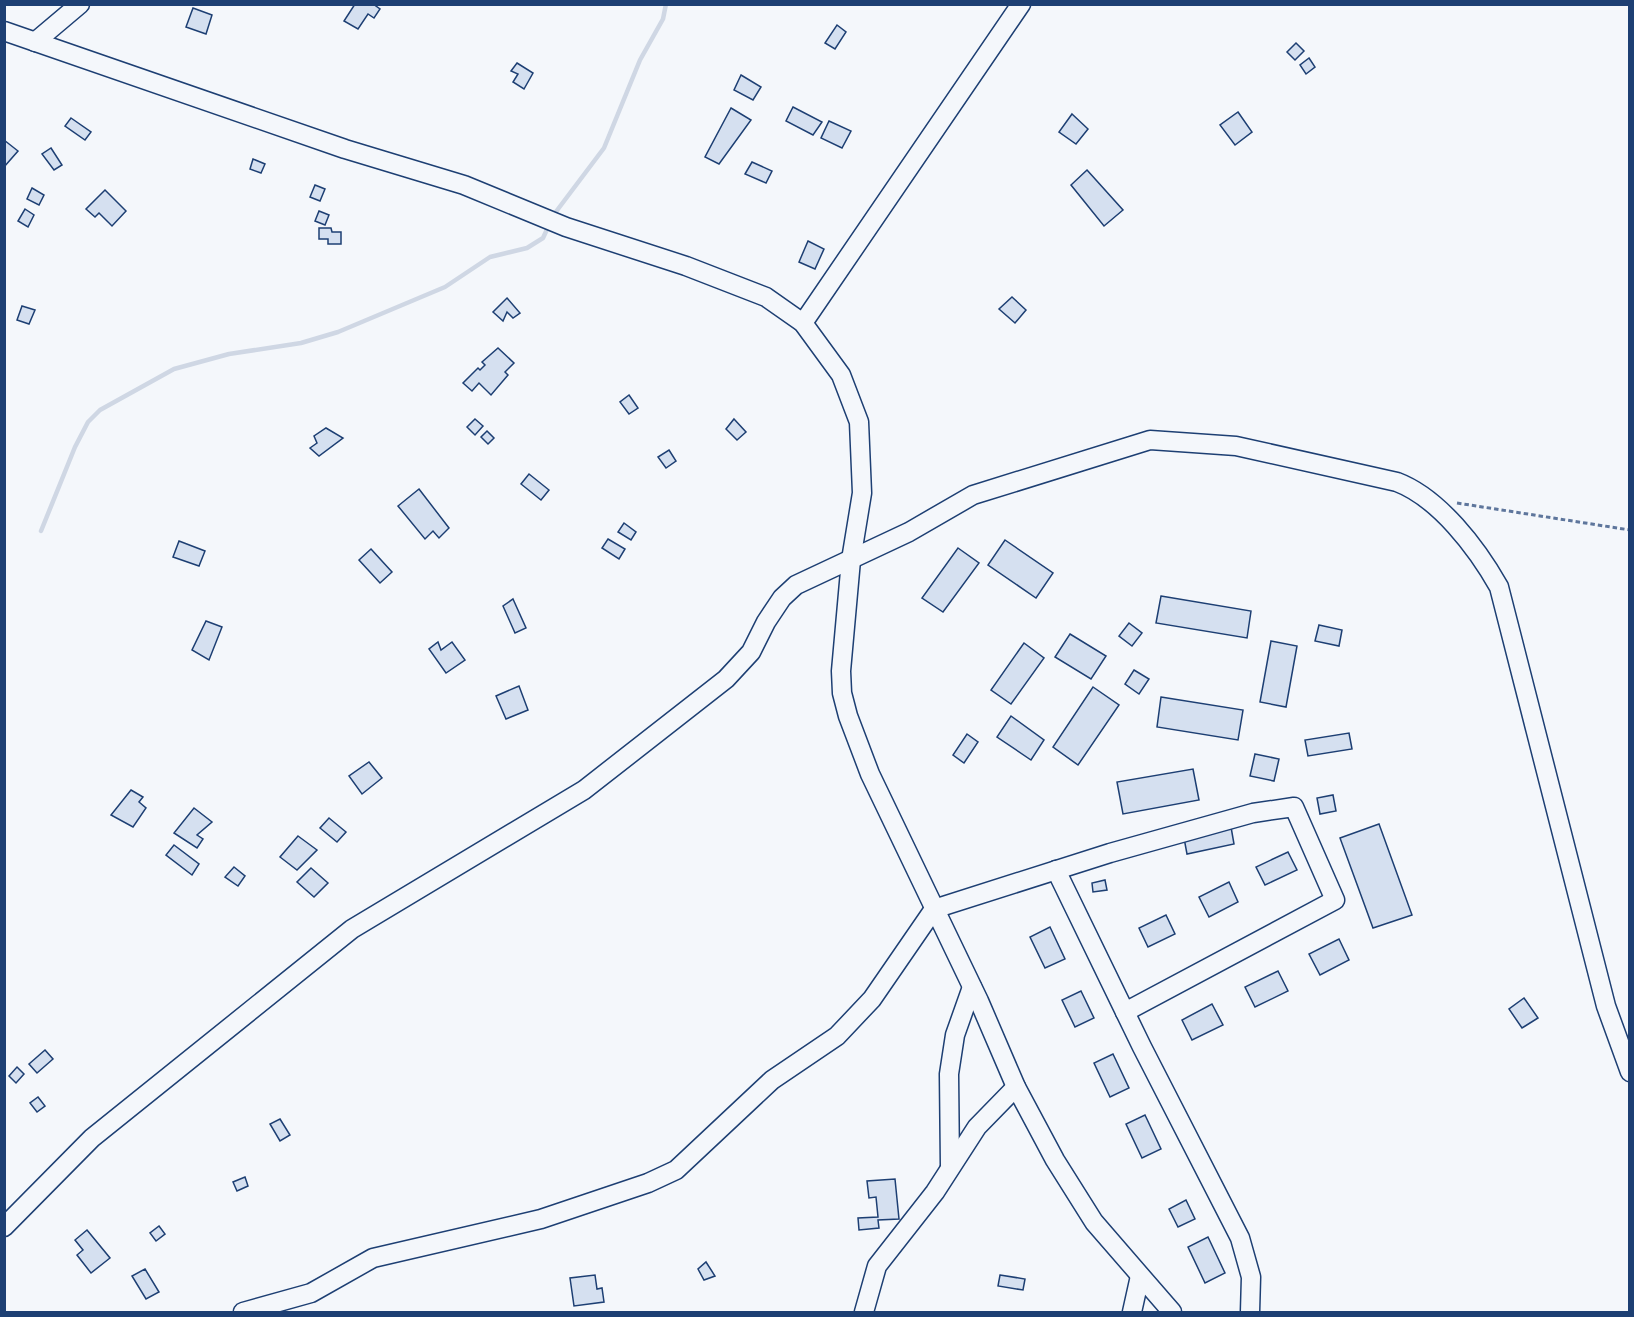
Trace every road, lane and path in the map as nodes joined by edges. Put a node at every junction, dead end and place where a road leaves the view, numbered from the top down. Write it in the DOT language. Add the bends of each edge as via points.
graph roads {
  1 [pos="80,4"];
  2 [pos="1022,4"];
  3 [pos="4,31"];
  4 [pos="35,42"];
  5 [pos="803,323"];
  6 [pos="1427,499"];
  7 [pos="1629,530"];
  8 [pos="851,560"];
  9 [pos="1056,870"];
  10 [pos="934,909"];
  11 [pos="972,987"];
  12 [pos="1125,1012"];
  13 [pos="1629,1072"];
  14 [pos="1016,1087"];
  15 [pos="950,1169"];
  16 [pos="4,1227"];
  17 [pos="1140,1276"];
  18 [pos="243,1312"];
  19 [pos="864,1312"];
  20 [pos="1132,1312"];
  21 [pos="1172,1312"];
  22 [pos="1250,1312"];
  1 -- 4 [label="street"];
  2 -- 5 [label="street"];
  3 -- 4 [label="street"];
  4 -- 5 [label="street" via="345,149 464,185 566,227 686,266 766,297"];
  5 -- 8 [label="street" via="841,375 859,422 862,494"];
  6 -- 7 [label="path"];
  6 -- 8 [label="street" via="1397,482 1236,446 1150,440 973,495"];
  6 -- 13 [label="street" via="1480,555 1499,587 1606,1006"];
  8 -- 10 [label="street" via="842,693 870,774"];
  8 -- 16 [label="street" via="796,585 782,598 751,652 726,679 584,790 352,928 92,1138"];
  9 -- 10 [label="street"];
  9 -- 12 [label="street"];
  9 -- 12 [label="street" via="1253,813 1294,807 1335,900"];
  10 -- 11 [label="street"];
  10 -- 18 [label="street" via="873,999 837,1036 772,1080 676,1170 541,1219 373,1258 311,1293"];
  11 -- 14 [label="street"];
  11 -- 15 [label="street" via="955,1035 949,1074"];
  12 -- 22 [label="street" via="1240,1238 1251,1277"];
  14 -- 15 [label="street" via="977,1128"];
  14 -- 17 [label="street" via="1094,1222"];
  15 -- 19 [label="street" via="877,1266"];
  17 -- 20 [label="street"];
  17 -- 21 [label="street"];
}
